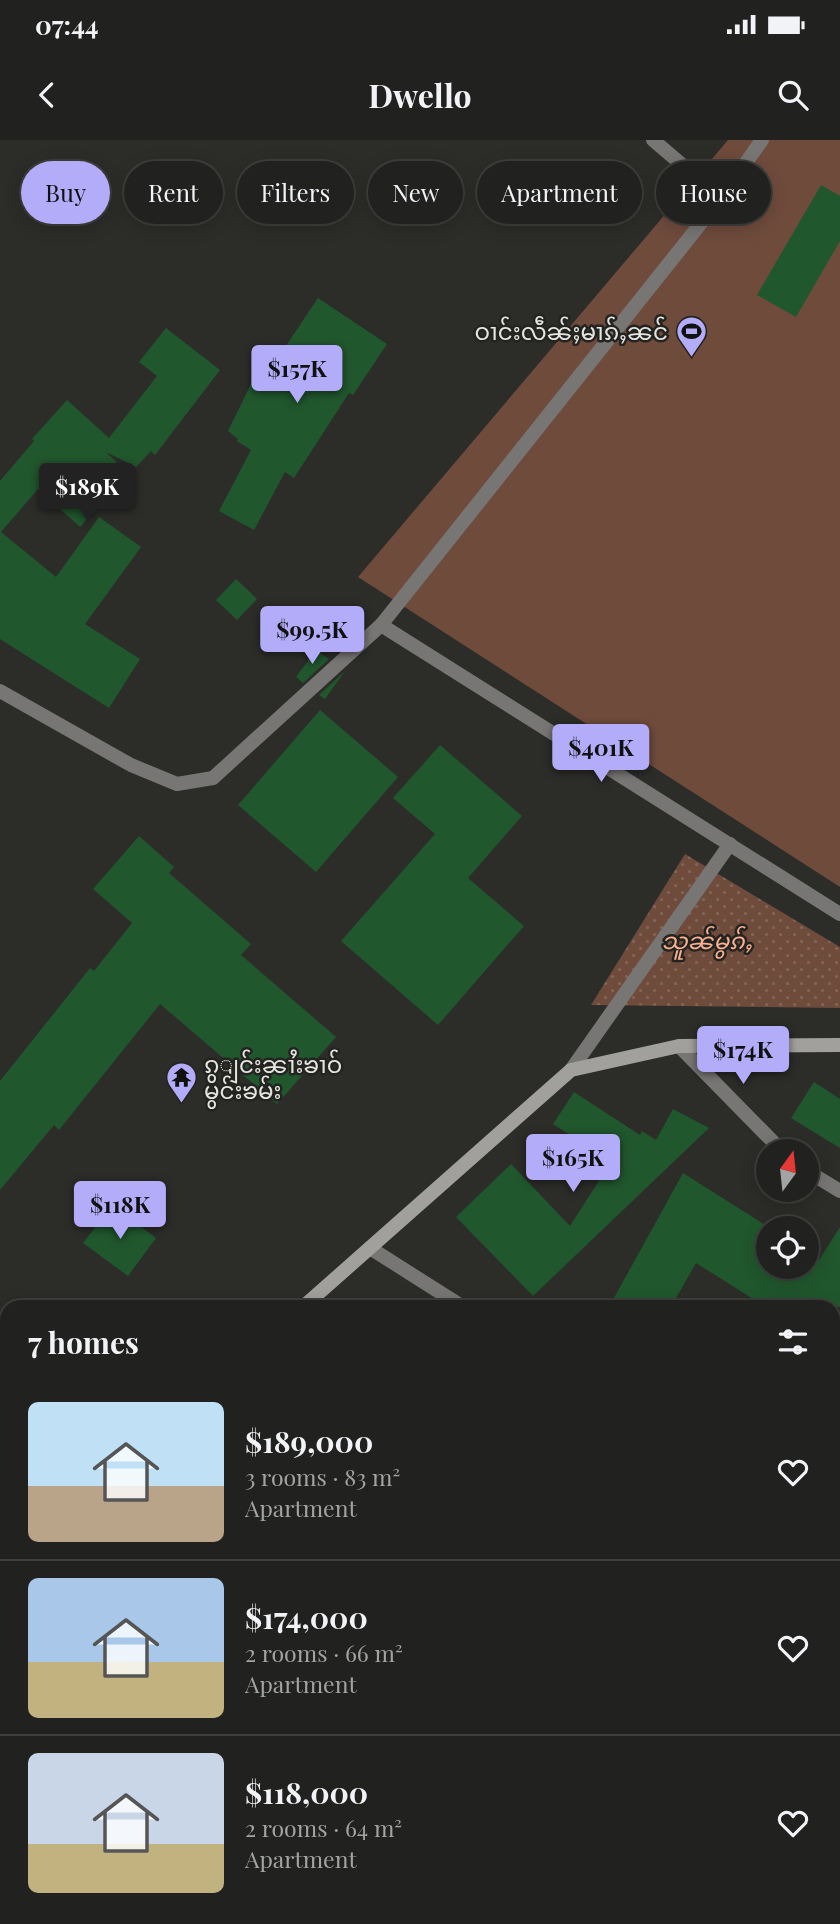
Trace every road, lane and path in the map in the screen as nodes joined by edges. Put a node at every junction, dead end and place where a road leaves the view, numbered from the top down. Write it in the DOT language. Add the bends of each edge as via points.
graph roads {
  1 [pos="653,140"];
  2 [pos="762,140"];
  3 [pos="678,161"];
  4 [pos="747,161"];
  5 [pos="700,224"];
  6 [pos="381,625"];
  7 [pos="0,691"];
  8 [pos="730,844"];
  9 [pos="840,914"];
  10 [pos="679,1045"];
  11 [pos="840,1045"];
  12 [pos="571,1070"];
  13 [pos="770,1139"];
  14 [pos="819,1178"];
  15 [pos="840,1191"];
  16 [pos="370,1248"];
  17 [pos="311,1300"];
  18 [pos="452,1300"];
  1 -- 3 [label="street"];
  2 -- 4 [label="street"];
  5 -- 6 [label="street"];
  6 -- 7 [label="street" via="213,778 177,784 131,765"];
  6 -- 8 [label="street"];
  8 -- 9 [label="street"];
  8 -- 12 [label="street"];
  10 -- 11 [label="main road"];
  10 -- 12 [label="main road"];
  10 -- 13 [label="street"];
  12 -- 16 [label="main road"];
  14 -- 15 [label="street"];
  16 -- 17 [label="main road"];
  16 -- 18 [label="street"];
}
